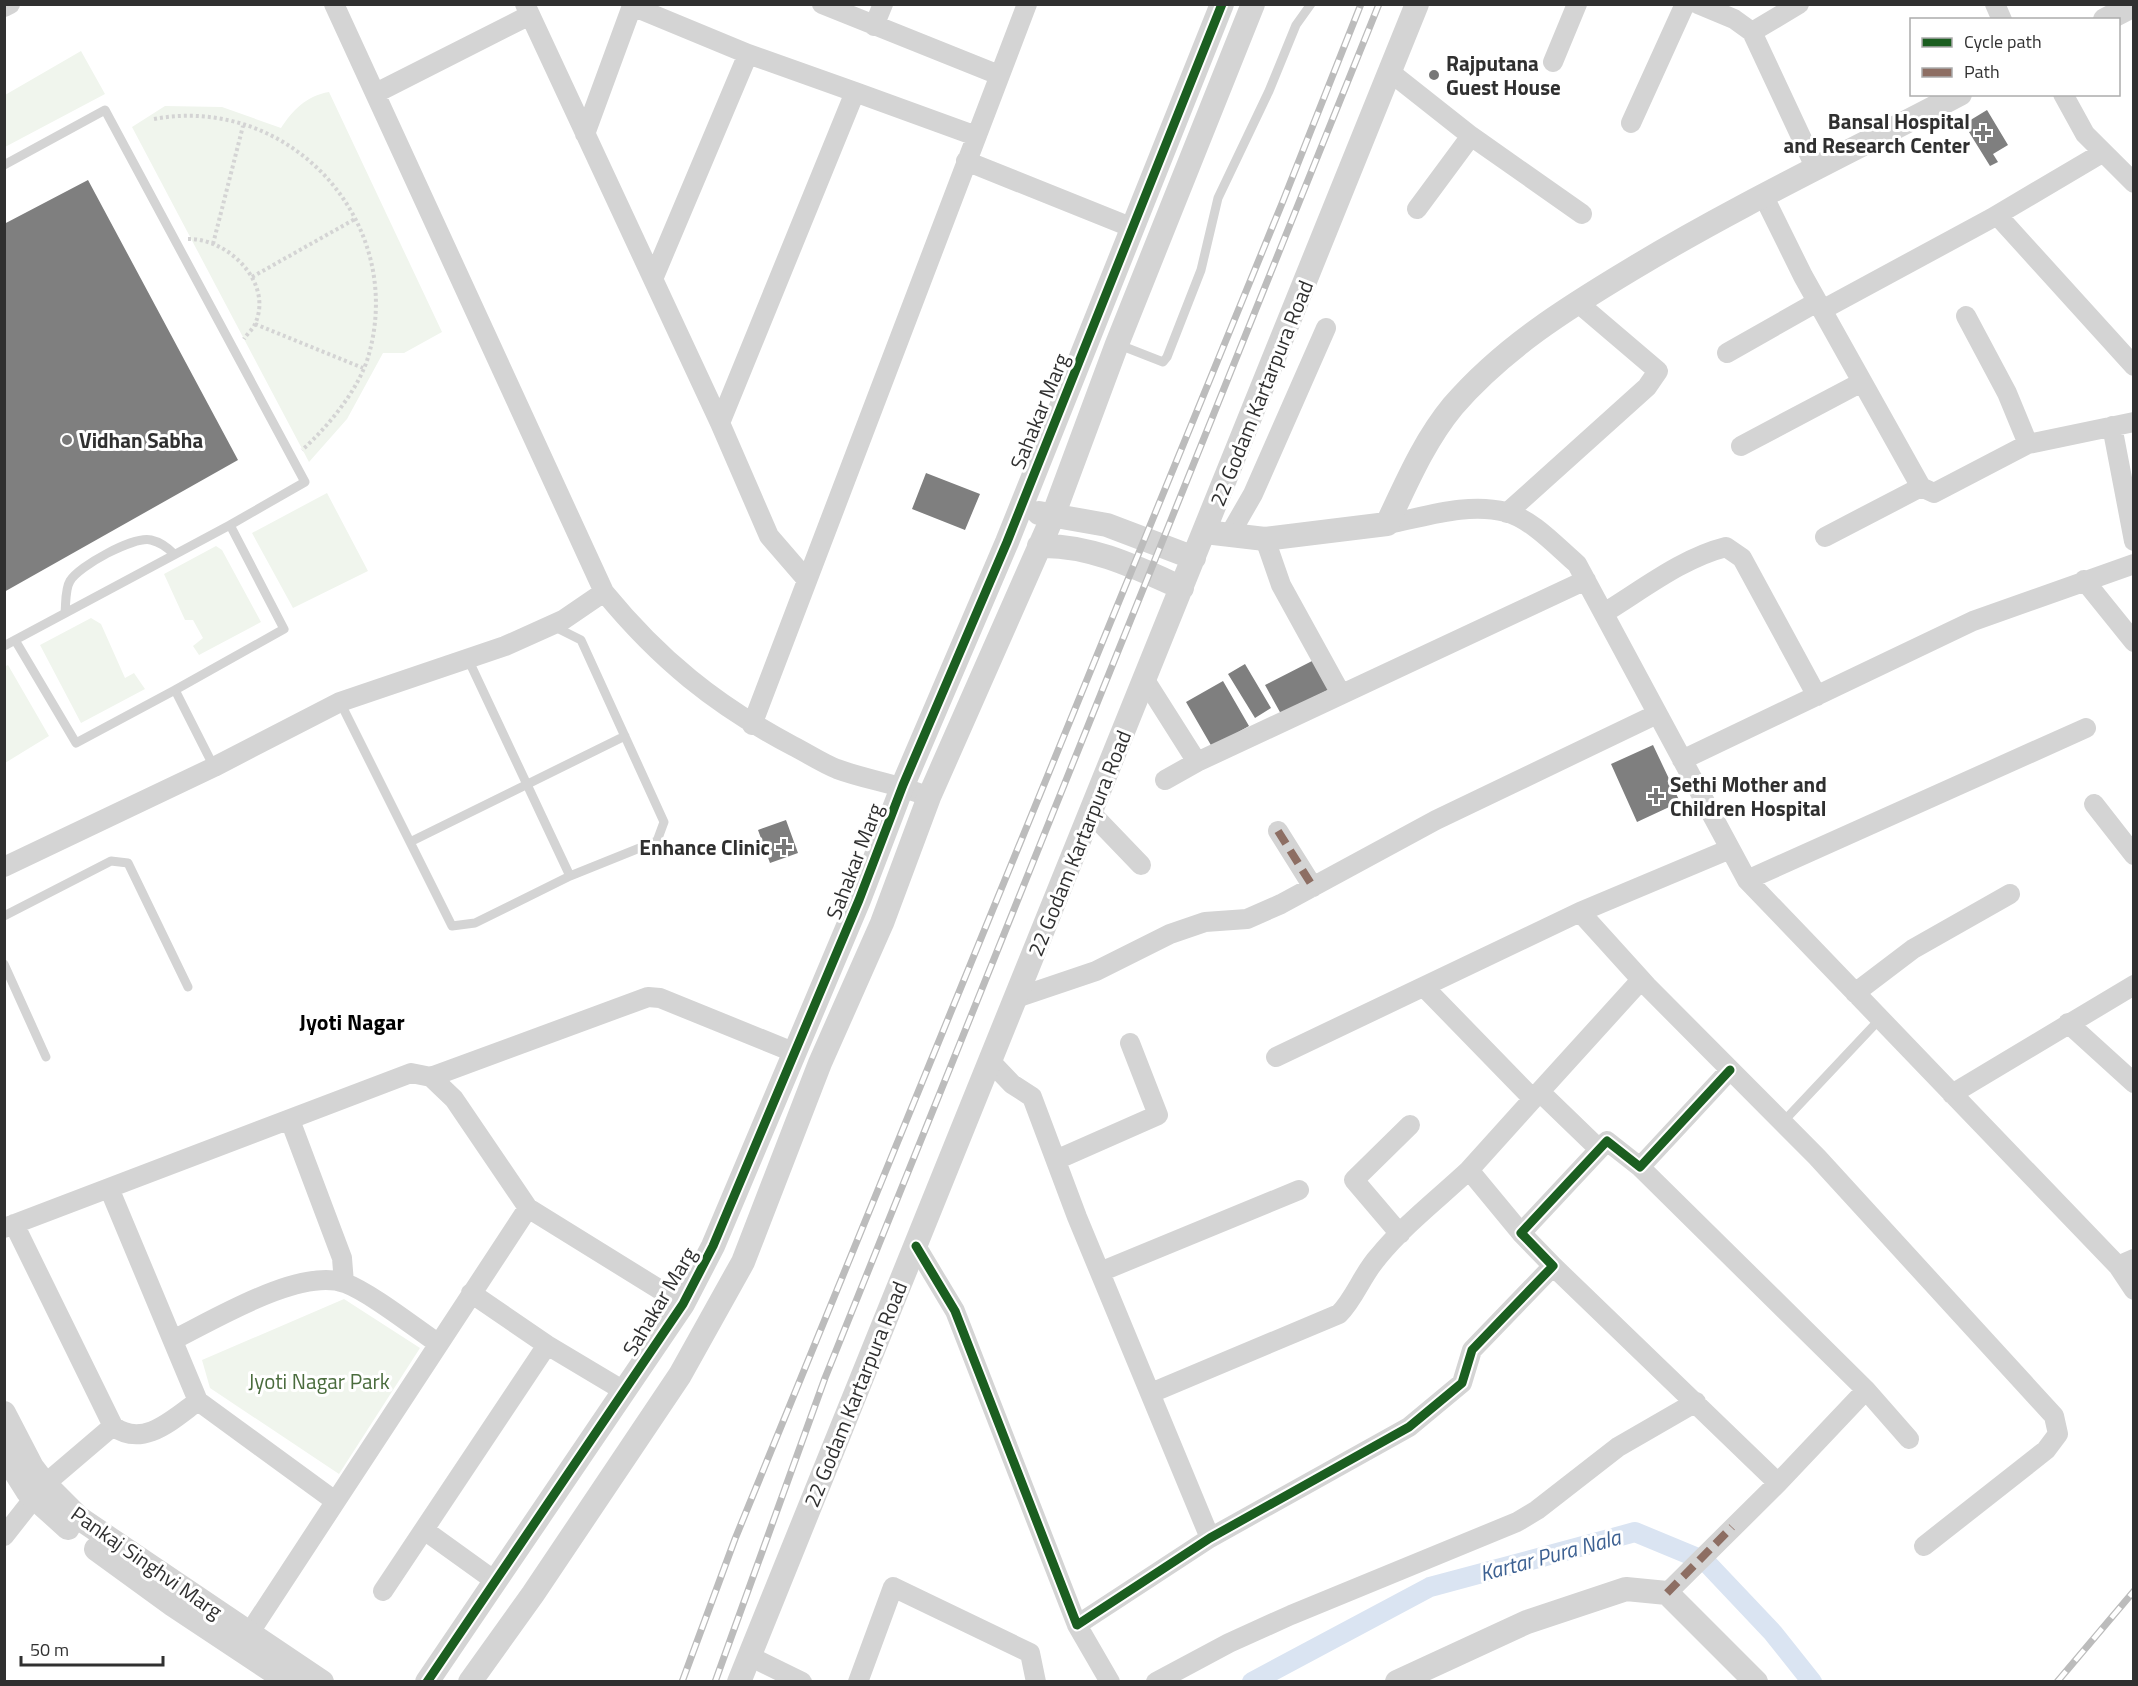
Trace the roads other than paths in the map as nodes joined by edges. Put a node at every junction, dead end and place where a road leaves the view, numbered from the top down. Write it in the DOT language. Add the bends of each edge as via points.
graph roads {
  1 [pos="10,4"];
  2 [pos="334,4"];
  3 [pos="822,4"];
  4 [pos="883,4"];
  5 [pos="1027,4"];
  6 [pos="1222,4"];
  7 [pos="1253,4"];
  8 [pos="1311,4"];
  9 [pos="1417,4"];
  10 [pos="1577,4"];
  11 [pos="1685,4"];
  12 [pos="1698,4"];
  13 [pos="1799,4"];
  14 [pos="1995,4"];
  15 [pos="2133,4"];
  16 [pos="632,5"];
  17 [pos="4,7"];
  18 [pos="527,10"];
  19 [pos="1736,12"];
  20 [pos="2001,18"];
  21 [pos="2108,18"];
  22 [pos="874,26"];
  23 [pos="1752,32"];
  24 [pos="748,54"];
  25 [pos="1552,62"];
  26 [pos="1390,72"];
  27 [pos="999,75"];
  28 [pos="376,93"];
  29 [pos="855,93"];
  30 [pos="1956,96"];
  31 [pos="2064,96"];
  32 [pos="1631,123"];
  33 [pos="585,134"];
  34 [pos="1471,135"];
  35 [pos="976,136"];
  36 [pos="2102,153"];
  37 [pos="966,161"];
  38 [pos="4,165"];
  39 [pos="1816,169"];
  40 [pos="2133,183"];
  41 [pos="1763,195"];
  42 [pos="1418,209"];
  43 [pos="1582,214"];
  44 [pos="1997,215"];
  45 [pos="1133,228"];
  46 [pos="653,279"];
  47 [pos="1577,302"];
  48 [pos="1820,306"];
  49 [pos="1966,316"];
  50 [pos="1326,328"];
  51 [pos="1117,344"];
  52 [pos="1727,353"];
  53 [pos="2133,366"];
  54 [pos="1862,382"];
  55 [pos="2133,422"];
  56 [pos="720,423"];
  57 [pos="2112,426"];
  58 [pos="2028,444"];
  59 [pos="1741,446"];
  60 [pos="1921,488"];
  61 [pos="1019,510"];
  62 [pos="1507,513"];
  63 [pos="1053,516"];
  64 [pos="1387,524"];
  65 [pos="230,525"];
  66 [pos="1205,532"];
  67 [pos="1230,534"];
  68 [pos="1825,537"];
  69 [pos="1265,539"];
  70 [pos="2133,540"];
  71 [pos="1040,546"];
  72 [pos="174,554"];
  73 [pos="1194,558"];
  74 [pos="2133,564"];
  75 [pos="807,580"];
  76 [pos="1586,580"];
  77 [pos="2084,580"];
  78 [pos="1182,588"];
  79 [pos="604,592"];
  80 [pos="65,613"];
  81 [pos="1604,613"];
  82 [pos="555,624"];
  83 [pos="15,640"];
  84 [pos="2133,642"];
  85 [pos="4,646"];
  86 [pos="468,659"];
  87 [pos="1145,680"];
  88 [pos="175,690"];
  89 [pos="1341,694"];
  90 [pos="1817,696"];
  91 [pos="340,702"];
  92 [pos="1657,714"];
  93 [pos="752,724"];
  94 [pos="2086,728"];
  95 [pos="625,736"];
  96 [pos="1682,760"];
  97 [pos="1197,762"];
  98 [pos="214,767"];
  99 [pos="1165,780"];
  100 [pos="528,784"];
  101 [pos="903,785"];
  102 [pos="929,796"];
  103 [pos="2094,804"];
  104 [pos="1091,813"];
  105 [pos="1278,831"];
  106 [pos="410,842"];
  107 [pos="1730,849"];
  108 [pos="2133,855"];
  109 [pos="1142,865"];
  110 [pos="4,867"];
  111 [pos="570,876"];
  112 [pos="1747,880"];
  113 [pos="1313,887"];
  114 [pos="2010,894"];
  115 [pos="1580,912"];
  116 [pos="4,916"];
  117 [pos="4,964"];
  118 [pos="1641,980"];
  119 [pos="2133,985"];
  120 [pos="188,987"];
  121 [pos="1424,987"];
  122 [pos="1855,993"];
  123 [pos="1016,998"];
  124 [pos="1880,1019"];
  125 [pos="2067,1023"];
  126 [pos="1130,1043"];
  127 [pos="793,1052"];
  128 [pos="46,1057"];
  129 [pos="1276,1057"];
  130 [pos="990,1061"];
  131 [pos="1730,1070"];
  132 [pos="431,1077"];
  133 [pos="2133,1083"];
  134 [pos="1952,1094"];
  135 [pos="1536,1096"];
  136 [pos="290,1119"];
  137 [pos="1782,1123"];
  138 [pos="1410,1125"];
  139 [pos="1599,1149"];
  140 [pos="1056,1160"];
  141 [pos="1640,1167"];
  142 [pos="1469,1170"];
  143 [pos="109,1188"];
  144 [pos="1299,1190"];
  145 [pos="528,1209"];
  146 [pos="9,1226"];
  147 [pos="1521,1233"];
  148 [pos="1400,1234"];
  149 [pos="916,1246"];
  150 [pos="2126,1263"];
  151 [pos="1553,1266"];
  152 [pos="1100,1272"];
  153 [pos="344,1283"];
  154 [pos="2133,1290"];
  155 [pos="471,1293"];
  156 [pos="683,1304"];
  157 [pos="173,1340"];
  158 [pos="439,1344"];
  159 [pos="547,1345"];
  160 [pos="1866,1390"];
  161 [pos="624,1391"];
  162 [pos="1151,1393"];
  163 [pos="198,1401"];
  164 [pos="1696,1402"];
  165 [pos="4,1413"];
  166 [pos="113,1426"];
  167 [pos="1910,1439"];
  168 [pos="4,1454"];
  169 [pos="1778,1483"];
  170 [pos="39,1491"];
  171 [pos="335,1501"];
  172 [pos="424,1530"];
  173 [pos="4,1536"];
  174 [pos="1210,1538"];
  175 [pos="1924,1546"];
  176 [pos="495,1581"];
  177 [pos="1671,1588"];
  178 [pos="383,1592"];
  179 [pos="1077,1625"];
  180 [pos="246,1642"];
  181 [pos="749,1656"];
  182 [pos="289,1682"];
  183 [pos="322,1682"];
  184 [pos="427,1682"];
  185 [pos="470,1682"];
  186 [pos="739,1682"];
  187 [pos="802,1682"];
  188 [pos="858,1682"];
  189 [pos="1036,1682"];
  190 [pos="1110,1682"];
  191 [pos="1156,1682"];
  192 [pos="1396,1682"];
  193 [pos="1756,1682"];
  1 -- 17 [label="street"];
  2 -- 28 [label="street"];
  3 -- 22 [label="street"];
  4 -- 22 [label="street"];
  5 -- 27 [label="street"];
  6 -- 45 [label="street, Sahakar Marg"];
  7 -- 51 [label="street"];
  8 -- 51 [label="lane" via="1296,25 1220,192 1201,270 1167,357 1163,362"];
  9 -- 26 [label="street, 22 Godam Kartarpura Road"];
  10 -- 25 [label="street"];
  11 -- 32 [label="street"];
  12 -- 19 [label="street"];
  13 -- 23 [label="street"];
  14 -- 20 [label="street"];
  15 -- 21 [label="street"];
  16 -- 24 [label="street"];
  16 -- 33 [label="street"];
  18 -- 28 [label="street"];
  18 -- 33 [label="street"];
  19 -- 23 [label="street"];
  22 -- 27 [label="street"];
  23 -- 39 [label="street"];
  24 -- 29 [label="street"];
  24 -- 46 [label="street"];
  26 -- 34 [label="street"];
  26 -- 66 [label="street, 22 Godam Kartarpura Road"];
  27 -- 35 [label="street"];
  28 -- 79 [label="street"];
  29 -- 35 [label="street"];
  29 -- 56 [label="street"];
  30 -- 39 [label="street"];
  31 -- 36 [label="street" via="2085,134"];
  33 -- 46 [label="street"];
  34 -- 42 [label="street"];
  34 -- 43 [label="street"];
  35 -- 37 [label="street"];
  36 -- 40 [label="street"];
  36 -- 44 [label="street"];
  37 -- 45 [label="street"];
  37 -- 75 [label="street"];
  38 -- 65 [label="lane" via="105,110 306,482"];
  39 -- 41 [label="street"];
  41 -- 47 [label="street" via="1703,226"];
  41 -- 48 [label="street"];
  44 -- 48 [label="street"];
  44 -- 53 [label="street"];
  45 -- 61 [label="street, Sahakar Marg"];
  46 -- 56 [label="street"];
  47 -- 62 [label="street" via="1658,371 1647,387"];
  47 -- 64 [label="street" via="1503,355 1452,407 1420,455"];
  48 -- 52 [label="street"];
  48 -- 54 [label="street"];
  49 -- 58 [label="street" via="2007,393"];
  50 -- 67 [label="street" via="1253,494"];
  51 -- 63 [label="street"];
  54 -- 59 [label="street"];
  54 -- 60 [label="street"];
  55 -- 57 [label="street"];
  56 -- 75 [label="street" via="769,536"];
  57 -- 58 [label="street"];
  57 -- 70 [label="street"];
  58 -- 60 [label="street" via="1934,493"];
  60 -- 68 [label="street"];
  61 -- 63 [label="street"];
  61 -- 101 [label="street, Sahakar Marg"];
  62 -- 64 [label="street" via="1471,508"];
  62 -- 76 [label="street" via="1536,529 1576,564"];
  63 -- 71 [label="street"];
  63 -- 73 [label="street" via="1107,525"];
  64 -- 69 [label="street"];
  65 -- 72 [label="lane"];
  65 -- 88 [label="lane" via="284,629"];
  66 -- 67 [label="street"];
  66 -- 73 [label="street, 22 Godam Kartarpura Road"];
  67 -- 69 [label="street"];
  69 -- 89 [label="street" via="1281,585"];
  71 -- 78 [label="street" via="1063,545 1082,550"];
  71 -- 102 [label="street"];
  72 -- 80 [label="lane"];
  72 -- 80 [label="lane" via="150,540 129,542 77,572 68,583"];
  73 -- 78 [label="street, 22 Godam Kartarpura Road"];
  74 -- 77 [label="street"];
  75 -- 93 [label="street"];
  76 -- 81 [label="street"];
  76 -- 89 [label="street"];
  77 -- 84 [label="street"];
  77 -- 90 [label="street" via="1973,621"];
  78 -- 87 [label="street, 22 Godam Kartarpura Road"];
  79 -- 82 [label="street"];
  79 -- 93 [label="street" via="640,636 697,685"];
  80 -- 83 [label="lane"];
  81 -- 90 [label="street" via="1690,561 1726,547 1742,558"];
  81 -- 92 [label="street"];
  82 -- 86 [label="street"];
  82 -- 95 [label="lane" via="581,640"];
  83 -- 85 [label="lane"];
  83 -- 88 [label="lane" via="76,743"];
  86 -- 91 [label="street"];
  86 -- 100 [label="lane"];
  87 -- 97 [label="street"];
  87 -- 104 [label="street, 22 Godam Kartarpura Road"];
  88 -- 98 [label="lane"];
  89 -- 97 [label="street"];
  90 -- 96 [label="street"];
  91 -- 98 [label="street"];
  91 -- 106 [label="lane"];
  92 -- 96 [label="street"];
  92 -- 113 [label="street" via="1436,820"];
  93 -- 101 [label="street" via="837,769"];
  94 -- 112 [label="street"];
  95 -- 100 [label="lane"];
  95 -- 111 [label="lane" via="664,822 657,841"];
  96 -- 107 [label="street"];
  97 -- 99 [label="street"];
  98 -- 110 [label="street"];
  100 -- 106 [label="lane"];
  100 -- 111 [label="lane"];
  101 -- 102 [label="street"];
  101 -- 127 [label="street, Sahakar Marg" via="859,900"];
  102 -- 185 [label="street" via="882,923 820,1063 743,1262 680,1375"];
  103 -- 108 [label="street"];
  104 -- 109 [label="street"];
  104 -- 123 [label="street, 22 Godam Kartarpura Road"];
  105 -- 113 [label="street"];
  106 -- 111 [label="lane" via="452,926 475,923"];
  107 -- 112 [label="street"];
  107 -- 115 [label="street"];
  112 -- 122 [label="street"];
  113 -- 123 [label="street" via="1247,919 1205,922 1170,934 1096,971"];
  114 -- 122 [label="street" via="1912,949"];
  115 -- 118 [label="street"];
  115 -- 121 [label="street"];
  116 -- 120 [label="lane" via="111,861 128,863"];
  117 -- 128 [label="lane"];
  118 -- 131 [label="street"];
  118 -- 135 [label="street"];
  119 -- 125 [label="street"];
  121 -- 129 [label="street"];
  121 -- 135 [label="street"];
  122 -- 124 [label="street"];
  123 -- 130 [label="street, 22 Godam Kartarpura Road"];
  124 -- 134 [label="street"];
  124 -- 137 [label="lane"];
  125 -- 133 [label="street"];
  125 -- 134 [label="street"];
  126 -- 140 [label="street" via="1158,1115"];
  127 -- 132 [label="street" via="660,998 648,997"];
  127 -- 156 [label="street, Sahakar Marg" via="713,1246"];
  130 -- 140 [label="street" via="1012,1084 1032,1096"];
  130 -- 149 [label="street, 22 Godam Kartarpura Road"];
  131 -- 137 [label="street"];
  131 -- 141 [label="street"];
  132 -- 136 [label="street" via="411,1073"];
  132 -- 145 [label="street" via="454,1100"];
  134 -- 150 [label="street"];
  135 -- 139 [label="street"];
  135 -- 142 [label="street"];
  136 -- 143 [label="street"];
  136 -- 153 [label="street" via="342,1258"];
  137 -- 175 [label="street" via="2054,1416 2058,1434 2046,1450"];
  138 -- 148 [label="street" via="1354,1180"];
  139 -- 141 [label="street" via="1607,1141"];
  139 -- 147 [label="street"];
  140 -- 152 [label="street"];
  141 -- 160 [label="street"];
  142 -- 147 [label="street"];
  142 -- 148 [label="street"];
  143 -- 146 [label="street"];
  143 -- 157 [label="street"];
  144 -- 152 [label="street"];
  145 -- 155 [label="street"];
  145 -- 156 [label="street"];
  146 -- 166 [label="street"];
  147 -- 151 [label="street"];
  148 -- 162 [label="street" via="1377,1257 1350,1303 1339,1314"];
  149 -- 179 [label="street" via="955,1311"];
  149 -- 181 [label="street, 22 Godam Kartarpura Road"];
  150 -- 154 [label="street"];
  151 -- 164 [label="street"];
  151 -- 174 [label="street" via="1472,1350 1462,1383 1409,1426"];
  152 -- 162 [label="street"];
  153 -- 157 [label="street" via="311,1280 284,1287"];
  153 -- 158 [label="street"];
  155 -- 158 [label="street"];
  155 -- 159 [label="street"];
  156 -- 161 [label="street, Sahakar Marg"];
  157 -- 163 [label="street"];
  158 -- 171 [label="street"];
  159 -- 161 [label="street"];
  159 -- 172 [label="street"];
  160 -- 167 [label="street"];
  160 -- 169 [label="street"];
  161 -- 176 [label="street, Sahakar Marg"];
  162 -- 174 [label="street"];
  163 -- 166 [label="street" via="154,1432 122,1434"];
  163 -- 171 [label="street"];
  164 -- 169 [label="street"];
  164 -- 191 [label="street" via="1618,1447 1517,1522 1291,1615"];
  165 -- 170 [label="street, Pankaj Singhvi Marg" via="32,1467"];
  166 -- 170 [label="street"];
  168 -- 170 [label="street, Pankaj Singhvi Marg" via="15,1473"];
  169 -- 177 [label="street"];
  170 -- 173 [label="street"];
  170 -- 180 [label="street, Pankaj Singhvi Marg" via="201,1603"];
  171 -- 180 [label="street"];
  172 -- 176 [label="street"];
  172 -- 178 [label="street"];
  174 -- 179 [label="street"];
  176 -- 184 [label="street, Sahakar Marg"];
  177 -- 192 [label="street" via="1626,1589 1527,1622"];
  177 -- 193 [label="street"];
  179 -- 190 [label="street"];
  180 -- 182 [label="street, Pankaj Singhvi Marg"];
  180 -- 183 [label="street, Pankaj Singhvi Marg"];
  181 -- 186 [label="street, 22 Godam Kartarpura Road"];
  181 -- 187 [label="street"];
  188 -- 189 [label="street" via="893,1587 1030,1653"];
}
